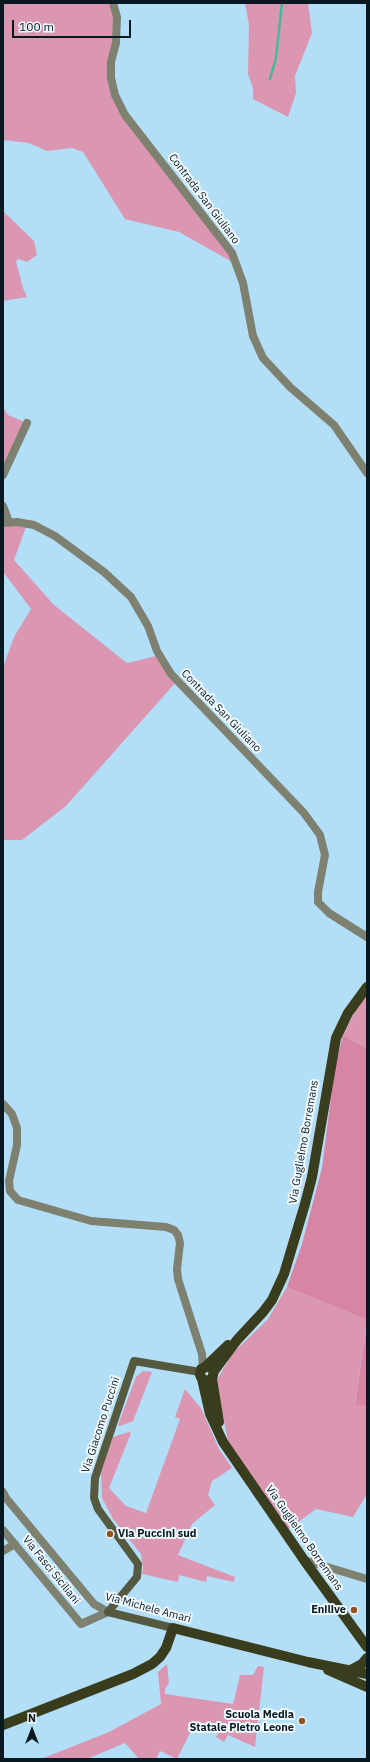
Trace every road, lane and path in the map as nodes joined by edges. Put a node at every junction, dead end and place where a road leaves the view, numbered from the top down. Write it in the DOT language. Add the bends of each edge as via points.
graph roads {
  1 [pos="113,3"];
  2 [pos="27,423"];
  3 [pos="367,473"];
  4 [pos="3,475"];
  5 [pos="3,506"];
  6 [pos="10,522"];
  7 [pos="367,937"];
  8 [pos="367,987"];
  9 [pos="3,1104"];
  10 [pos="206,1373"];
  11 [pos="4,1496"];
  12 [pos="3,1530"];
  13 [pos="15,1544"];
  14 [pos="3,1551"];
  15 [pos="304,1560"];
  16 [pos="367,1579"];
  17 [pos="108,1612"];
  18 [pos="173,1628"];
  19 [pos="367,1646"];
  20 [pos="367,1658"];
  21 [pos="350,1674"];
  22 [pos="367,1674"];
  23 [pos="367,1682"];
  24 [pos="367,1687"];
  25 [pos="3,1725"];
  1 -- 3 [label="street, Contrada San Giuliano" via="117,17 111,78 125,115 232,253 243,282 252,336 262,358 290,387 334,425"];
  2 -- 4 [label="street"];
  5 -- 6 [label="street"];
  6 -- 7 [label="street, Contrada San Giuliano" via="34,525 55,536 104,572 130,597 148,626 157,651 171,674 304,813 320,835 325,855 318,902 329,913"];
  8 -- 10 [label="main road, Via Guglielmo Borremans" via="348,1013 336,1038 310,1183 284,1274 272,1300 263,1312 237,1340 225,1346"];
  9 -- 10 [label="street" via="12,1114 17,1128 17,1145 8,1181 10,1191 18,1200 91,1221 166,1227 178,1235 178,1279"];
  10 -- 15 [label="main road, Via Guglielmo Borremans" via="223,1442"];
  10 -- 17 [label="main road, Via Giacomo Puccini" via="134,1361 95,1478 94,1498 98,1509 138,1564 136,1577"];
  11 -- 17 [label="street, Via Michele Amari" via="94,1604"];
  12 -- 13 [label="street, Via Fasci Siciliani"];
  13 -- 14 [label="street"];
  13 -- 17 [label="street, Via Fasci Siciliani" via="81,1624"];
  15 -- 16 [label="street"];
  15 -- 19 [label="main road, Via Guglielmo Borremans"];
  17 -- 18 [label="main road, Via Michele Amari"];
  18 -- 21 [label="main road, Via Michele Amari"];
  18 -- 25 [label="main road" via="166,1648 152,1664 133,1674"];
  20 -- 21 [label="main road"];
  21 -- 22 [label="main road"];
  21 -- 23 [label="main road"];
  21 -- 24 [label="main road"];
}
